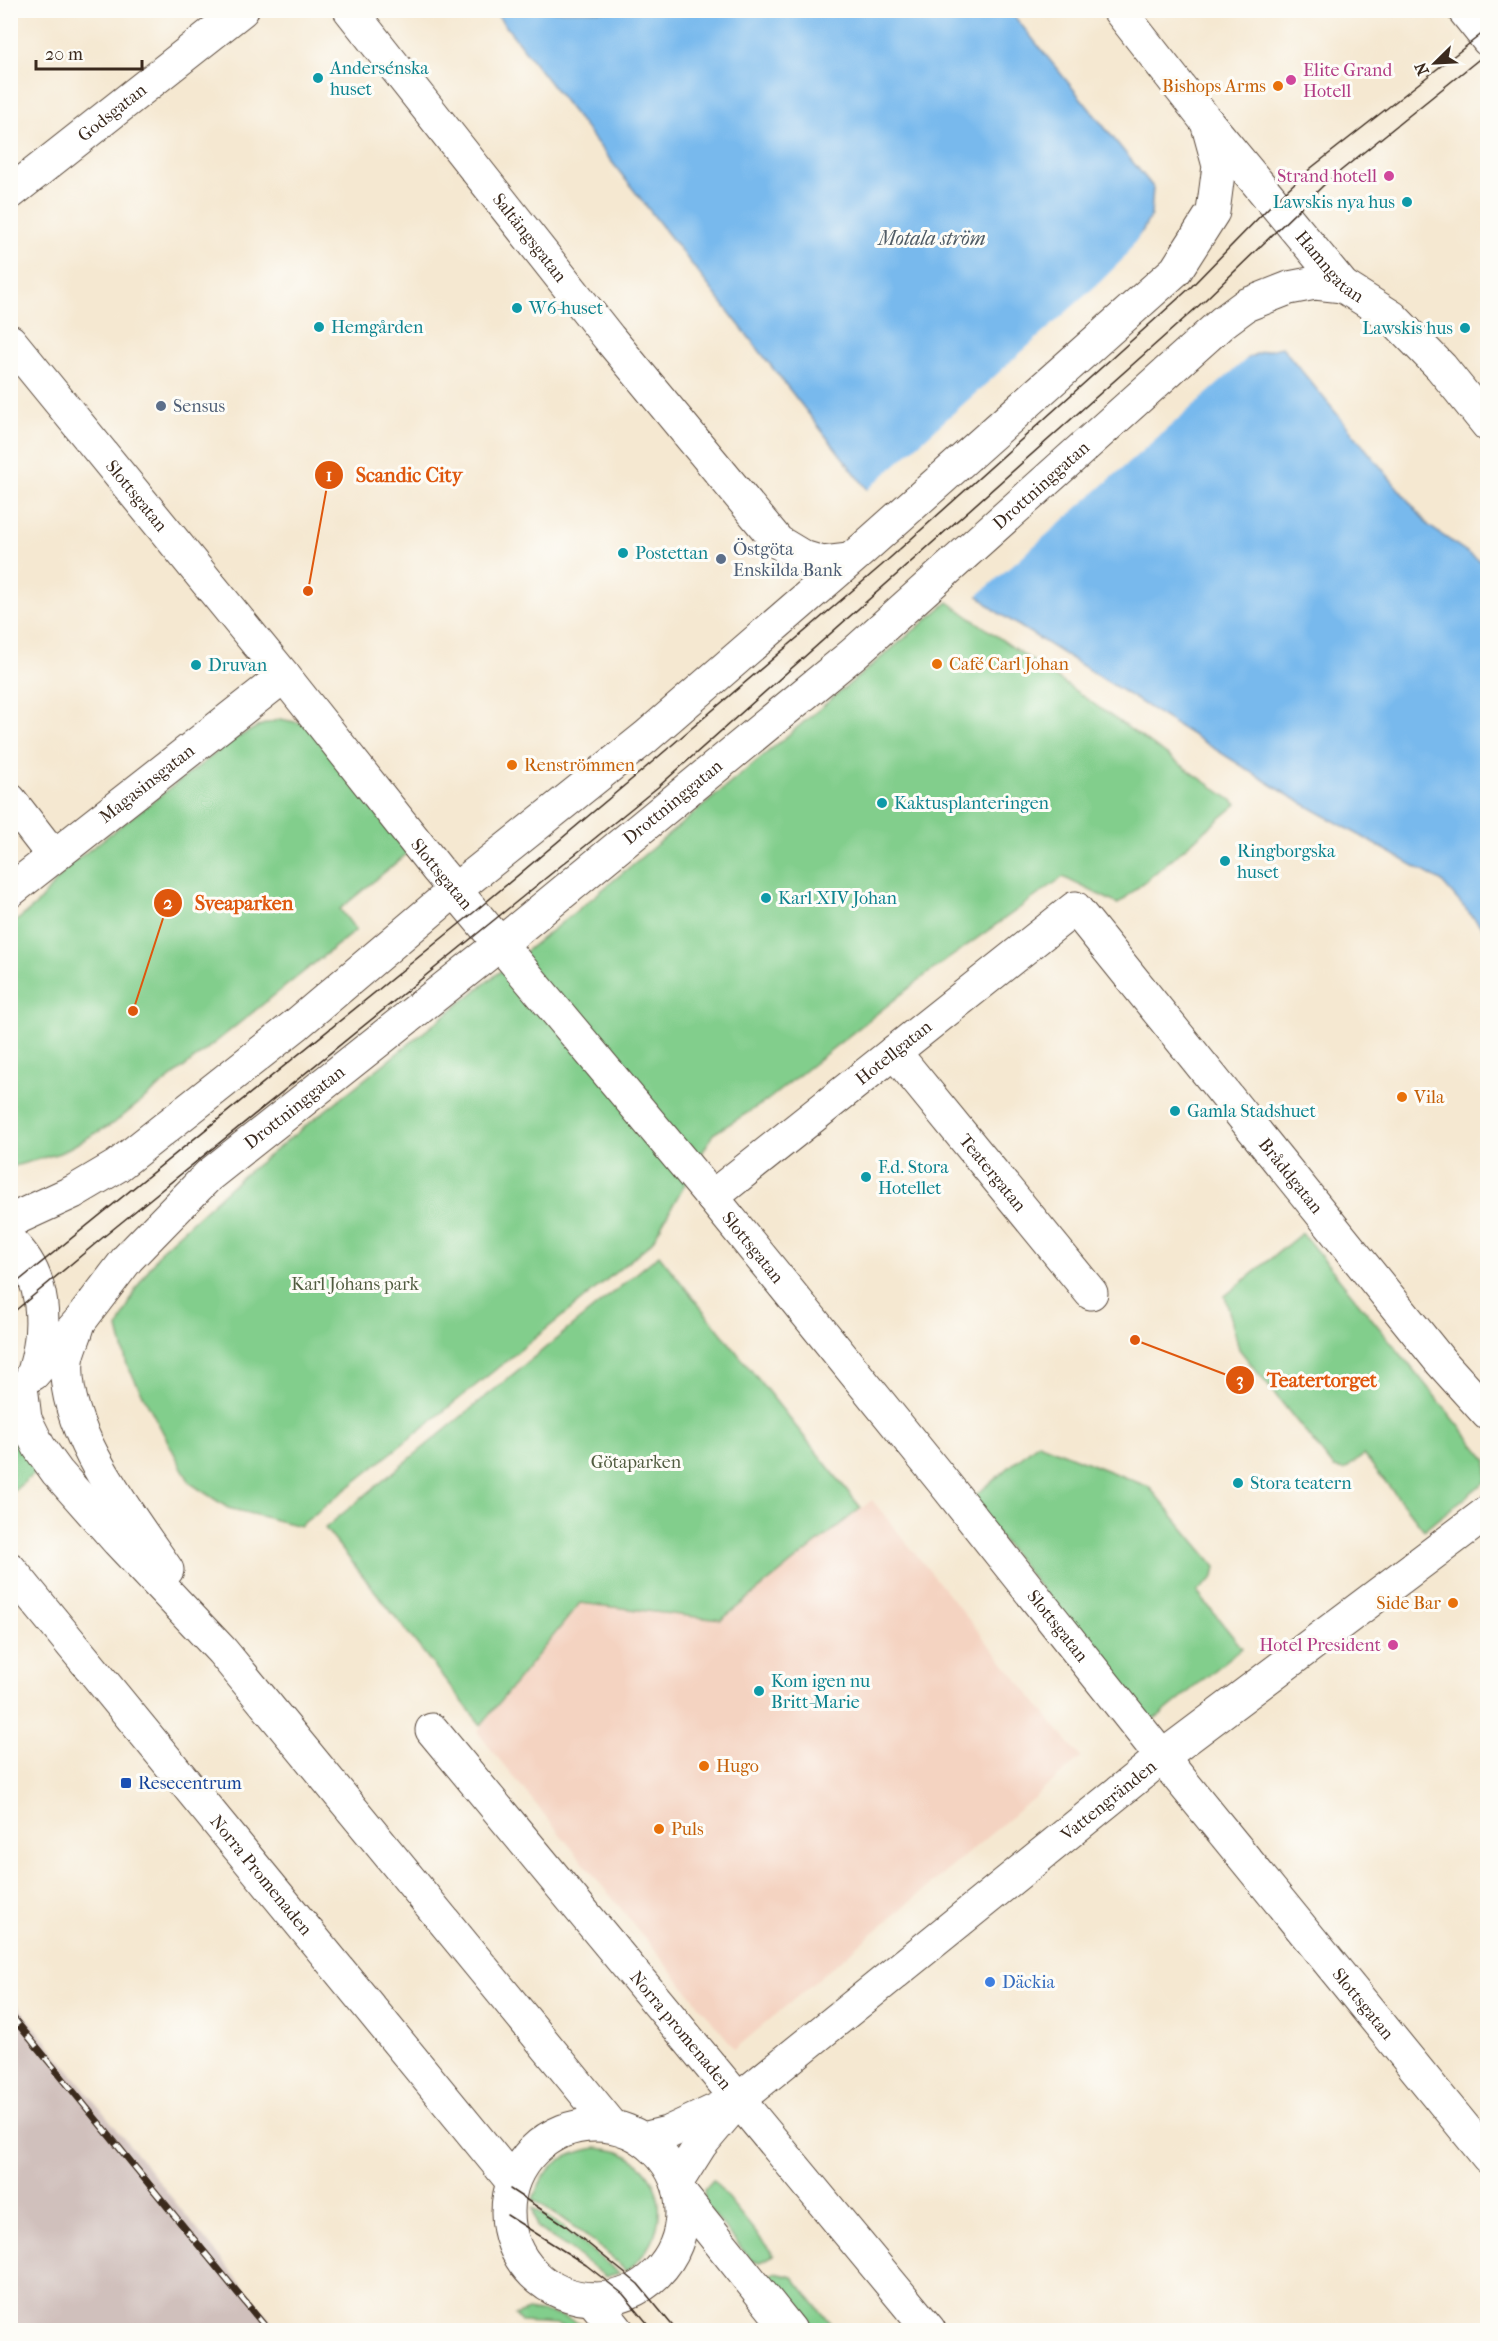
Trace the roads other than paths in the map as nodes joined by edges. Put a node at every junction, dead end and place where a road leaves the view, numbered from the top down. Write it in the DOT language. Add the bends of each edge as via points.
graph roads {
  1 [pos="242,10"];
  2 [pos="350,10"];
  3 [pos="1119,10"];
  4 [pos="1464,10"];
  5 [pos="1488,40"];
  6 [pos="1207,122"];
  7 [pos="10,193"];
  8 [pos="1344,286"];
  9 [pos="10,341"];
  10 [pos="1488,425"];
  11 [pos="857,554"];
  12 [pos="284,676"];
  13 [pos="10,800"];
  14 [pos="58,853"];
  15 [pos="455,890"];
  16 [pos="10,891"];
  17 [pos="1075,908"];
  18 [pos="500,944"];
  19 [pos="894,1052"];
  20 [pos="712,1197"];
  21 [pos="10,1221"];
  22 [pos="10,1242"];
  23 [pos="1091,1293"];
  24 [pos="80,1321"];
  25 [pos="22,1392"];
  26 [pos="1488,1414"];
  27 [pos="1488,1512"];
  28 [pos="10,1569"];
  29 [pos="222,1651"];
  30 [pos="432,1730"];
  31 [pos="1162,1757"];
  32 [pos="739,2099"];
  33 [pos="612,2126"];
  34 [pos="643,2139"];
  35 [pos="1488,2157"];
  36 [pos="512,2181"];
  37 [pos="679,2188"];
  38 [pos="592,2299"];
  39 [pos="617,2331"];
  40 [pos="790,2331"];
  41 [pos="929,2331"];
  1 -- 7 [label="street, Godsgatan"];
  2 -- 11 [label="street, Saltängsgatan" via="609,338 778,542 823,563"];
  3 -- 6 [label="street, Hamngatan"];
  4 -- 5 [label="street"];
  6 -- 8 [label="street, Hamngatan"];
  6 -- 11 [label="street" via="1219,166 1213,212 1176,270"];
  8 -- 10 [label="street, Hamngatan" via="1392,317 1442,367"];
  8 -- 18 [label="street, Drottninggatan" via="1315,284 1289,288 1246,305 1223,322 853,654"];
  9 -- 12 [label="street, Slottsgatan"];
  11 -- 15 [label="street" via="646,737"];
  12 -- 14 [label="street, Magasinsgatan"];
  12 -- 15 [label="street, Slottsgatan"];
  13 -- 14 [label="street" via="44,844"];
  14 -- 16 [label="street, Magasinsgatan"];
  15 -- 18 [label="street, Slottsgatan"];
  15 -- 21 [label="street" via="297,1024 117,1166 73,1192"];
  17 -- 19 [label="street, Hotellgatan"];
  17 -- 26 [label="street, Bråddgatan" via="1283,1187"];
  18 -- 20 [label="street, Slottsgatan"];
  18 -- 24 [label="street, Drottninggatan" via="208,1176 128,1258"];
  19 -- 20 [label="street, Hotellgatan"];
  19 -- 23 [label="street, Teatergatan"];
  20 -- 31 [label="street, Slottsgatan" via="935,1465"];
  22 -- 25 [label="street" via="31,1271 43,1318 42,1347"];
  24 -- 25 [label="street, Drottninggatan"];
  24 -- 29 [label="street" via="67,1359 68,1392 88,1446"];
  25 -- 29 [label="street" via="25,1419 57,1472"];
  27 -- 31 [label="street, Vattengränden"];
  28 -- 36 [label="street, Norra Promenaden"];
  29 -- 33 [label="street"];
  30 -- 32 [label="street, Norra promenaden"];
  31 -- 32 [label="street, Vattengränden"];
  31 -- 35 [label="street, Slottsgatan"];
  32 -- 34 [label="street, Vattengränden" via="677,2129"];
  32 -- 37 [label="street, Vattengränden" via="701,2144"];
  32 -- 41 [label="street, Norra promenaden"];
  33 -- 34 [label="street"];
  33 -- 36 [label="street" via="578,2126 546,2139 521,2164"];
  34 -- 37 [label="street" via="664,2158"];
  36 -- 38 [label="street" via="507,2215 519,2256 540,2280 556,2290"];
  37 -- 38 [label="street" via="682,2209 678,2239 663,2266 640,2286 623,2294"];
  37 -- 40 [label="street"];
  38 -- 39 [label="street"];
}
